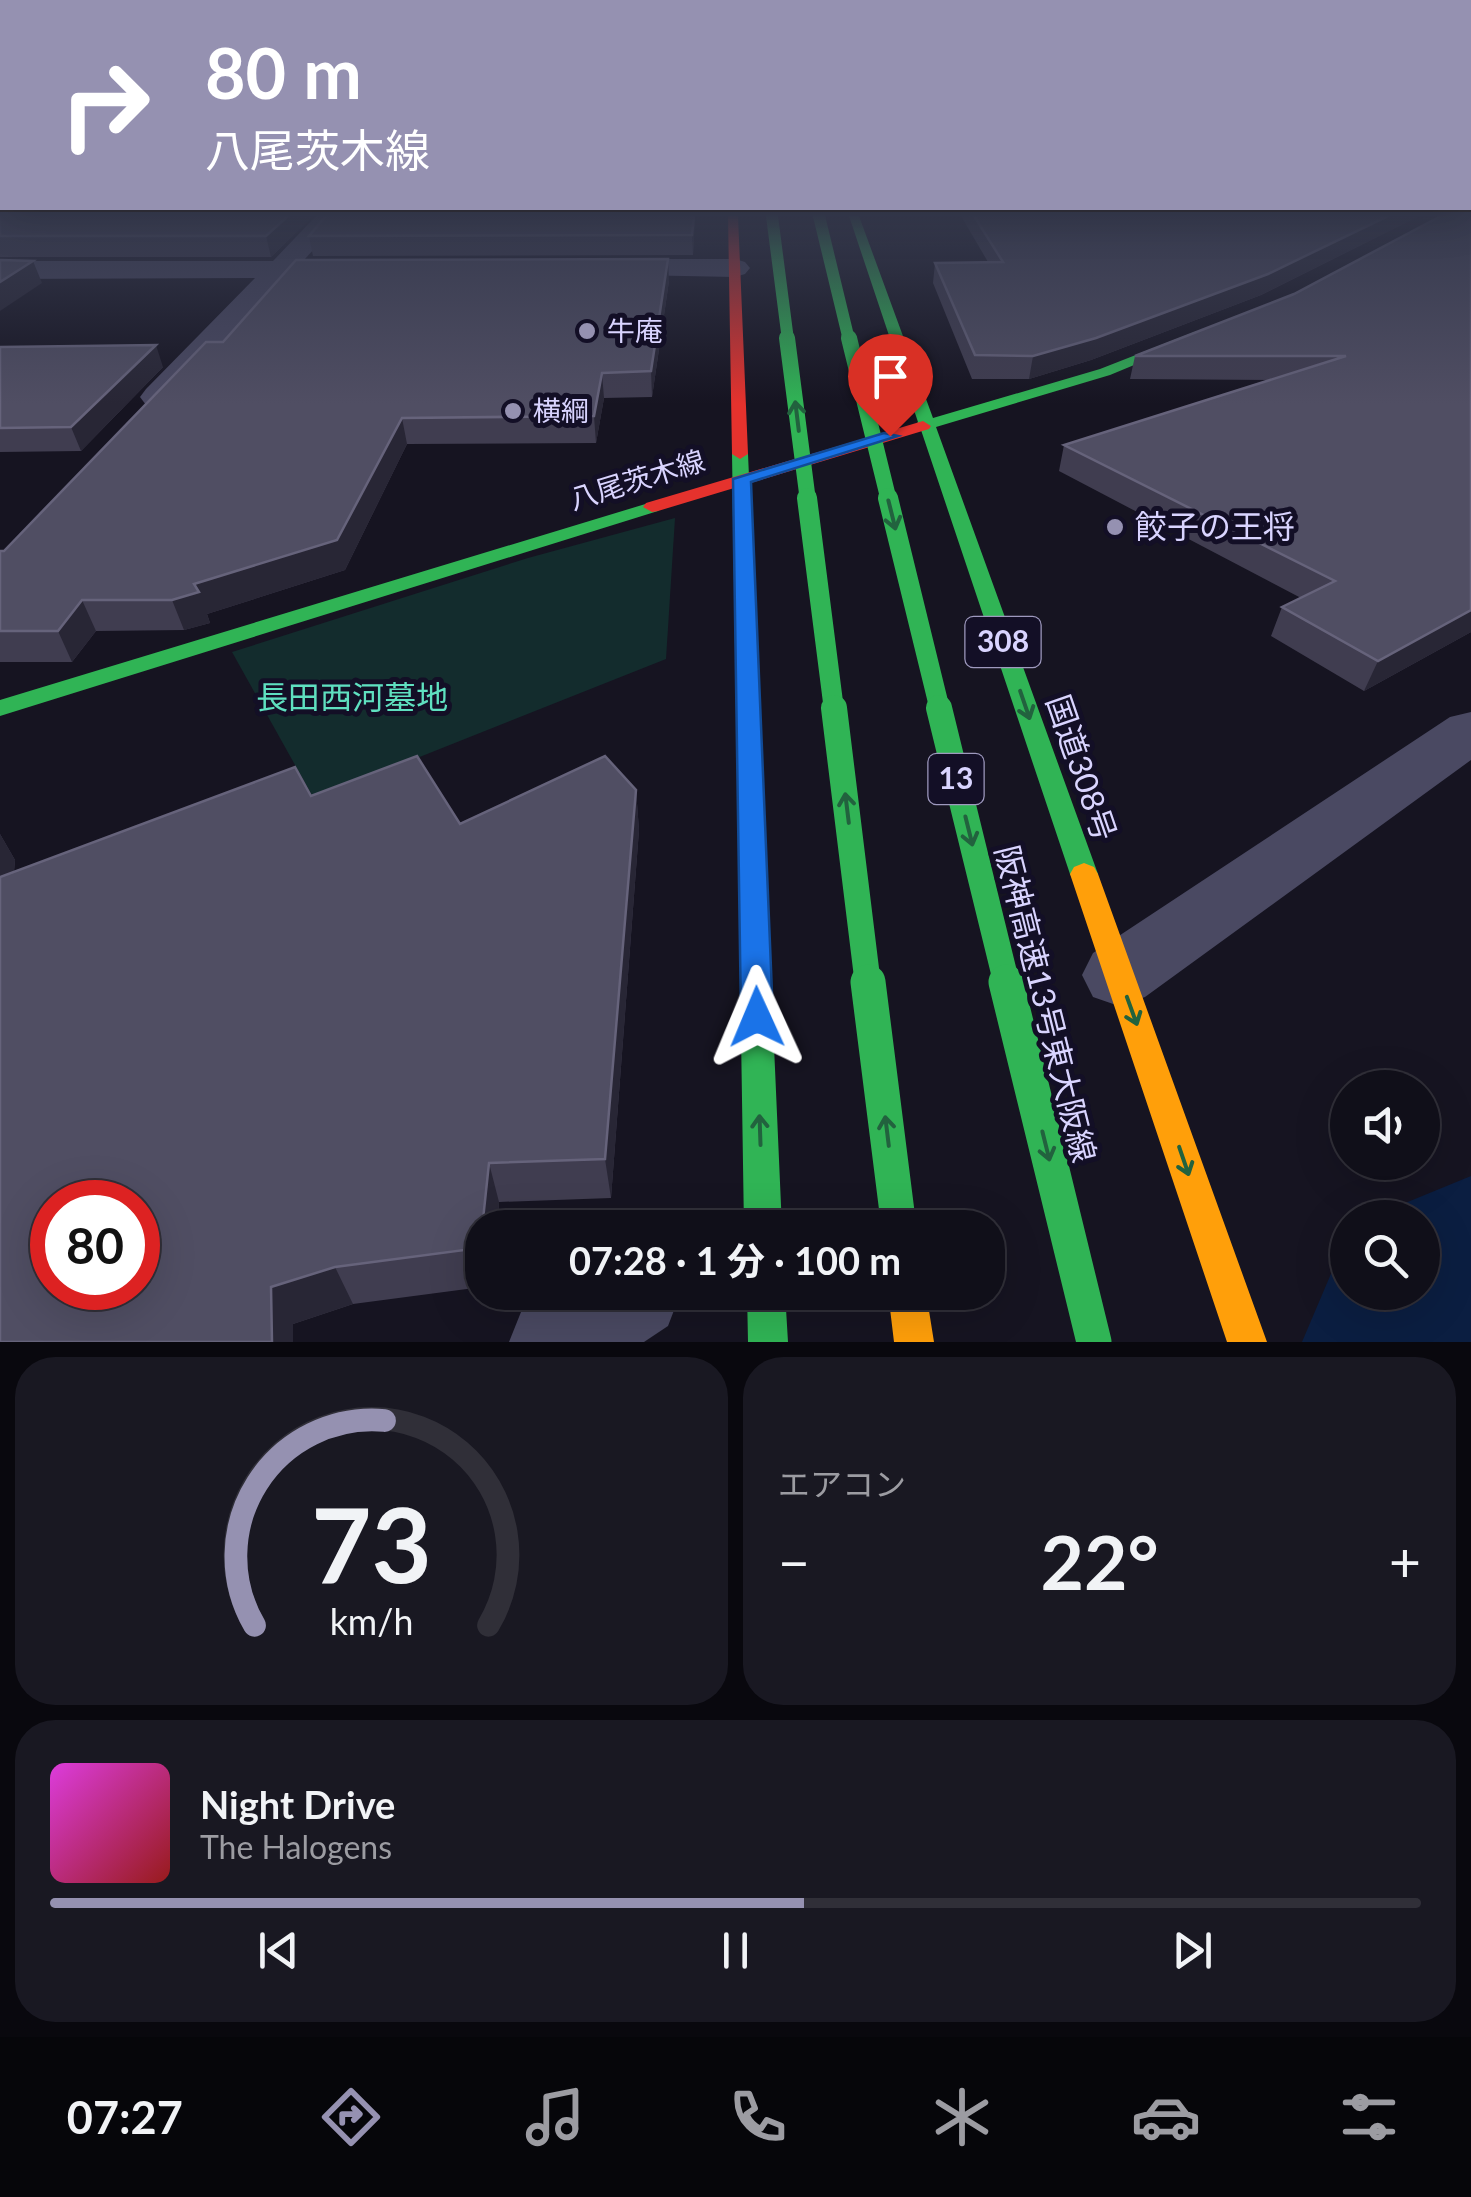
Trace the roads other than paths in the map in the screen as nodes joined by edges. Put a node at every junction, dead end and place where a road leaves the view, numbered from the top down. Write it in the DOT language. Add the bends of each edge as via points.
graph roads {
  1 [pos="270,279"];
  2 [pos="735,279"];
  3 [pos="780,279"];
  4 [pos="834,279"];
  5 [pos="876,279"];
  6 [pos="1223,325"];
  7 [pos="136,422"];
  8 [pos="927,426"];
  9 [pos="742,479"];
  10 [pos="0,708"];
  11 [pos="1471,731"];
  12 [pos="1119,975"];
  13 [pos="755,1210"];
  14 [pos="897,1210"];
  15 [pos="607,1310"];
  16 [pos="765,1310"];
  17 [pos="910,1310"];
  18 [pos="768,1339"];
  19 [pos="558,1342"];
  20 [pos="914,1342"];
  21 [pos="1094,1342"];
  22 [pos="1247,1342"];
  1 -- 7 [label="street"];
  2 -- 9 [label="main road"];
  14 -- 3 [label="main road, one-way, bridge"];
  4 -- 21 [label="main road, 阪神高速13号東大阪線 / 13, one-way, bridge"];
  5 -- 8 [label="main road, 国道308号 / 308"];
  6 -- 8 [label="main road, 八尾茨木線" via="1106,372"];
  8 -- 9 [label="main road, 八尾茨木線"];
  8 -- 12 [label="main road, 国道308号 / 308, one-way"];
  9 -- 10 [label="main road, 八尾茨木線"];
  13 -- 9 [label="main road, one-way"];
  11 -- 12 [label="street"];
  12 -- 22 [label="main road, 国道308号 / 308, one-way"];
  15 -- 19 [label="street"];
  16 -- 18 [label="main road"];
  17 -- 20 [label="main road"];
}
